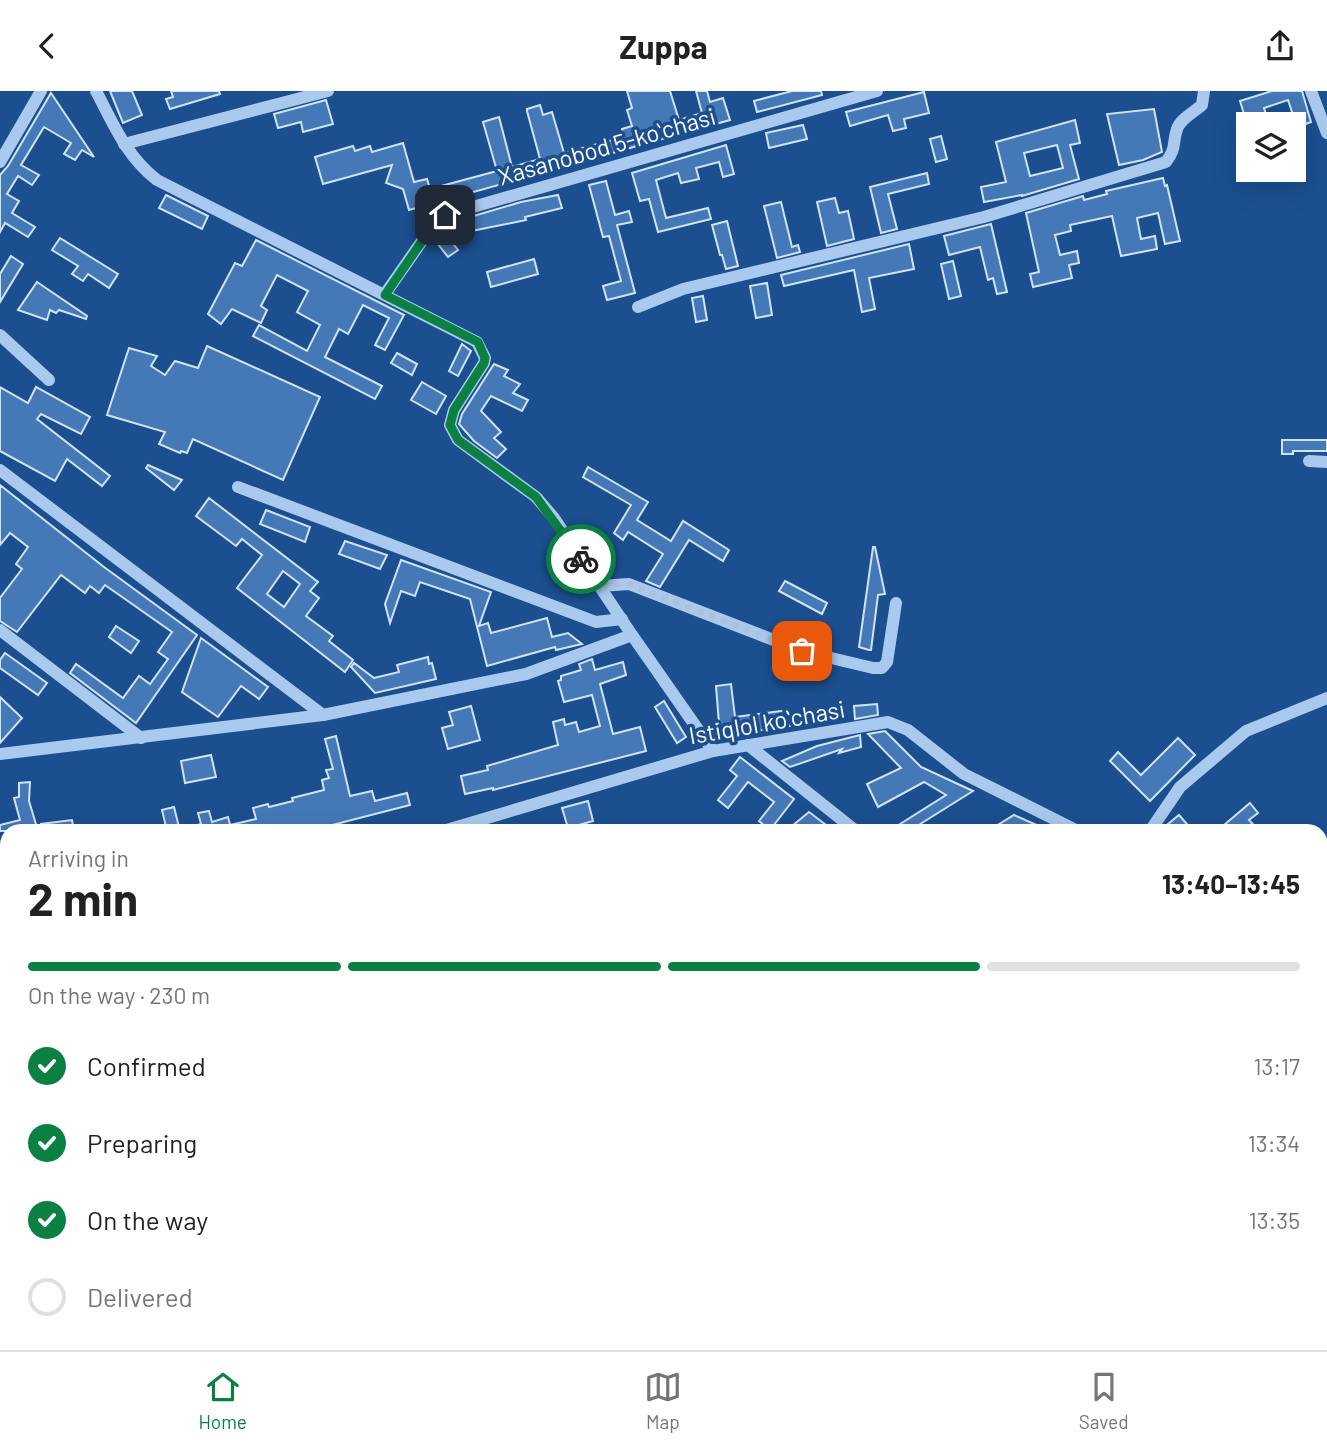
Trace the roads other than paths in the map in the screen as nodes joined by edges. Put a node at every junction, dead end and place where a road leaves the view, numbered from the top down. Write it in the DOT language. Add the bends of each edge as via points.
graph roads {
  1 [pos="41,91"];
  2 [pos="96,91"];
  3 [pos="328,91"];
  4 [pos="877,91"];
  5 [pos="1204,91"];
  6 [pos="1311,91"];
  7 [pos="1327,133"];
  8 [pos="124,144"];
  9 [pos="0,162"];
  10 [pos="385,295"];
  11 [pos="638,307"];
  12 [pos="0,335"];
  13 [pos="49,380"];
  14 [pos="1309,461"];
  15 [pos="1327,462"];
  16 [pos="0,470"];
  17 [pos="238,487"];
  18 [pos="600,586"];
  19 [pos="896,603"];
  20 [pos="622,619"];
  21 [pos="0,631"];
  22 [pos="632,635"];
  23 [pos="1327,698"];
  24 [pos="323,715"];
  25 [pos="141,738"];
  26 [pos="748,745"];
  27 [pos="712,751"];
  28 [pos="0,754"];
  29 [pos="467,824"];
  30 [pos="847,824"];
  31 [pos="1064,824"];
  32 [pos="1155,824"];
  1 -- 9 [label="street"];
  2 -- 8 [label="street"];
  3 -- 8 [label="street"];
  4 -- 10 [label="street, Xasanobod 5-koʻchasi" via="445,215"];
  5 -- 11 [label="street" via="1202,106 1181,121 1166,162 984,217 683,289"];
  6 -- 7 [label="street"];
  8 -- 10 [label="street" via="139,167 157,180"];
  10 -- 18 [label="street" via="478,342 484,363 454,410 450,425 458,440 536,497"];
  12 -- 13 [label="street"];
  14 -- 15 [label="street"];
  16 -- 24 [label="street"];
  17 -- 20 [label="street" via="596,622"];
  18 -- 19 [label="street" via="629,584 802,651 873,668 882,668 887,662"];
  18 -- 20 [label="street"];
  20 -- 22 [label="street"];
  21 -- 25 [label="street"];
  22 -- 24 [label="street" via="526,674"];
  22 -- 27 [label="street"];
  23 -- 32 [label="street" via="1247,731 1180,787"];
  24 -- 25 [label="street"];
  25 -- 28 [label="street"];
  26 -- 27 [label="street, Istiqlol koʻchasi"];
  26 -- 30 [label="street"];
  26 -- 31 [label="street, Istiqlol koʻchasi" via="888,722 908,730 964,774"];
  27 -- 29 [label="street, Istiqlol koʻchasi"];
}
